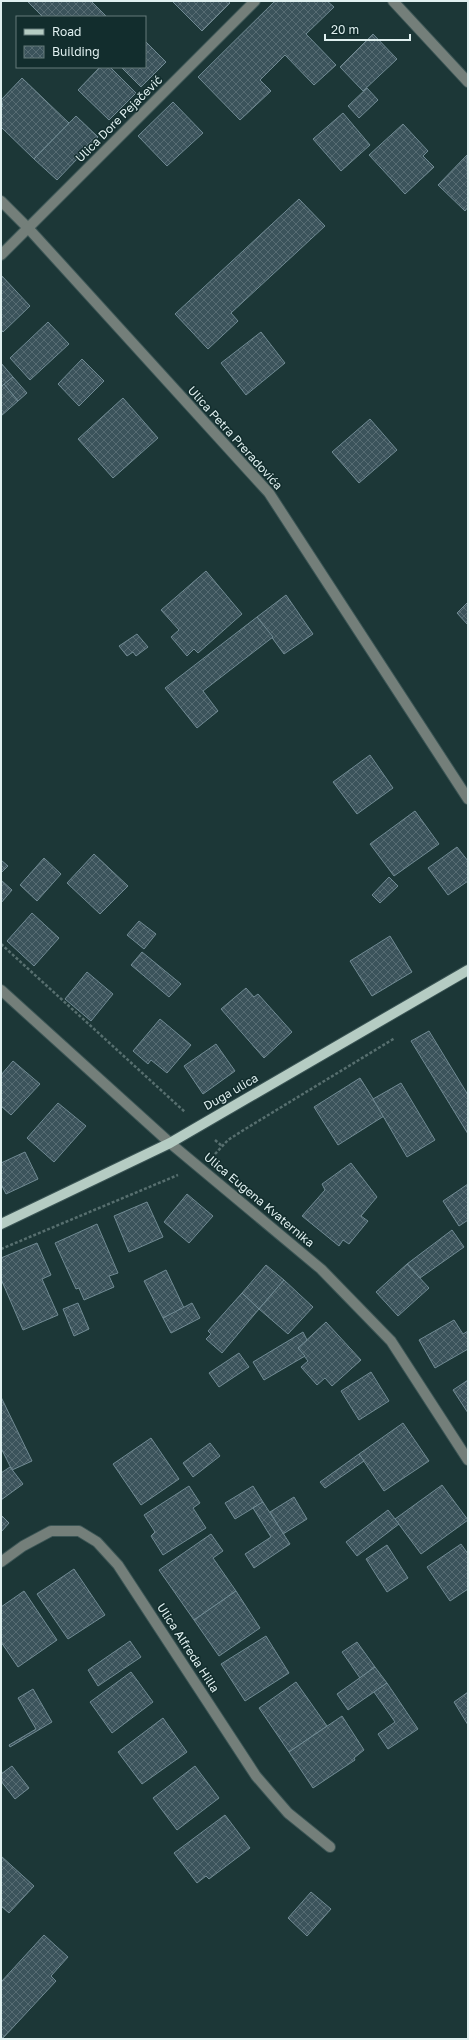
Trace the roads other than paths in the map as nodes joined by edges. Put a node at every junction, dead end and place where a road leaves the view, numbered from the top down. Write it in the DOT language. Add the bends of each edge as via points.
graph roads {
  1 [pos="255,1"];
  2 [pos="392,1"];
  3 [pos="468,82"];
  4 [pos="1,201"];
  5 [pos="29,229"];
  6 [pos="1,255"];
  7 [pos="468,799"];
  8 [pos="468,970"];
  9 [pos="1,990"];
  10 [pos="170,1143"];
  11 [pos="1,1224"];
  12 [pos="468,1460"];
  13 [pos="1,1562"];
  14 [pos="330,1847"];
  1 -- 5 [label="street, Ulica Dore Pejačević"];
  2 -- 3 [label="street"];
  4 -- 5 [label="street, Ulica Petra Preradovića"];
  5 -- 6 [label="street, Ulica Dore Pejačević"];
  5 -- 7 [label="street, Ulica Petra Preradovića" via="269,493"];
  8 -- 10 [label="main road, Duga ulica"];
  9 -- 10 [label="street, Ulica Eugena Kvaternika"];
  10 -- 11 [label="main road, Duga ulica"];
  10 -- 12 [label="street, Ulica Eugena Kvaternika" via="321,1269 391,1341"];
  13 -- 14 [label="street, Ulica Alfreda Hilla" via="23,1546 51,1532 79,1531 97,1542 118,1565 256,1776 288,1813"];
}
